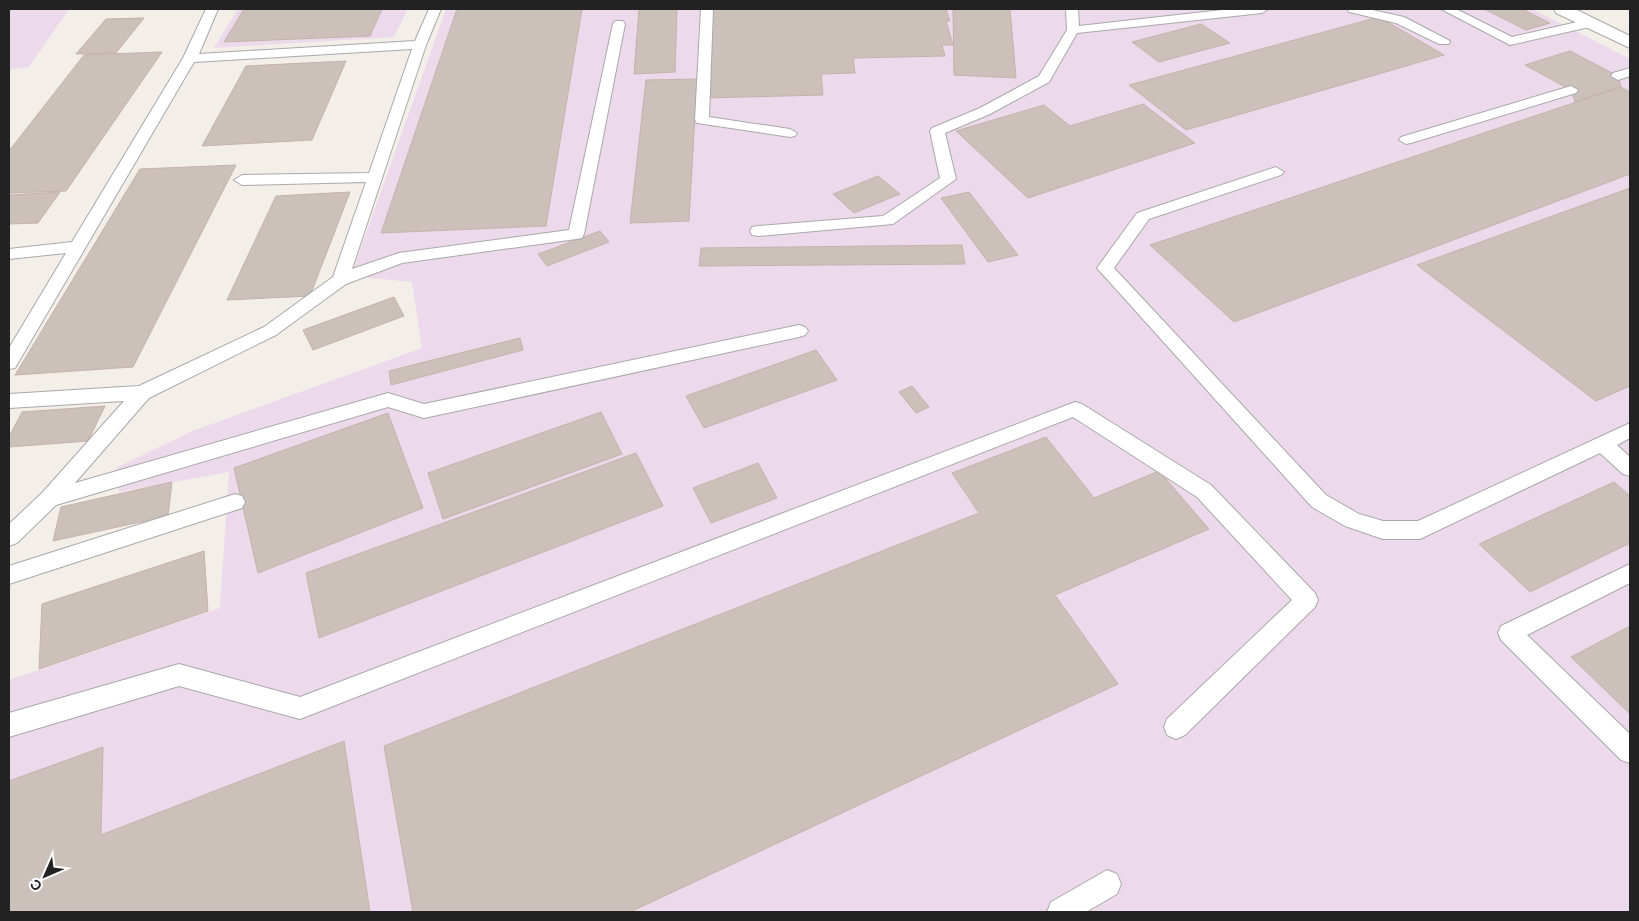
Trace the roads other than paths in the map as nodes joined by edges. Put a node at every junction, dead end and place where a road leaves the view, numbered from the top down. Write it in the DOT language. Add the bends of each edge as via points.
graph roads {
  1 [pos="212,9"];
  2 [pos="435,9"];
  3 [pos="707,9"];
  4 [pos="1072,9"];
  5 [pos="1262,9"];
  6 [pos="1353,9"];
  7 [pos="1447,9"];
  8 [pos="1562,9"];
  9 [pos="1590,23"];
  10 [pos="619,24"];
  11 [pos="1073,30"];
  12 [pos="1444,41"];
  13 [pos="1630,43"];
  14 [pos="420,44"];
  15 [pos="190,58"];
  16 [pos="1571,90"];
  17 [pos="790,133"];
  18 [pos="1406,140"];
  19 [pos="1276,172"];
  20 [pos="375,177"];
  21 [pos="242,180"];
  22 [pos="758,231"];
  23 [pos="78,247"];
  24 [pos="9,254"];
  25 [pos="340,280"];
  26 [pos="799,332"];
  27 [pos="9,363"];
  28 [pos="142,393"];
  29 [pos="9,401"];
  30 [pos="1630,430"];
  31 [pos="1602,444"];
  32 [pos="1630,468"];
  33 [pos="49,498"];
  34 [pos="235,502"];
  35 [pos="9,537"];
  36 [pos="1630,573"];
  37 [pos="9,575"];
  38 [pos="9,725"];
  39 [pos="1176,726"];
  40 [pos="1630,751"];
  41 [pos="1106,884"];
  42 [pos="1061,912"];
  1 -- 15 [label="lane"];
  2 -- 14 [label="lane"];
  3 -- 17 [label="lane" via="702,120"];
  4 -- 11 [label="lane"];
  5 -- 11 [label="lane"];
  6 -- 12 [label="lane" via="1400,20"];
  7 -- 9 [label="lane" via="1510,41"];
  8 -- 9 [label="street"];
  9 -- 13 [label="street"];
  10 -- 25 [label="lane" via="576,234 399,258"];
  11 -- 22 [label="lane" via="1044,79 985,111 937,131 948,179 887,221"];
  14 -- 15 [label="lane"];
  14 -- 20 [label="lane"];
  15 -- 23 [label="lane"];
  16 -- 18 [label="lane"];
  19 -- 31 [label="lane" via="1143,216 1105,268 1319,500 1352,520 1383,530 1420,530"];
  20 -- 21 [label="lane"];
  20 -- 25 [label="lane"];
  23 -- 24 [label="lane"];
  23 -- 27 [label="lane"];
  25 -- 28 [label="lane" via="270,331"];
  26 -- 33 [label="lane" via="424,411 388,400"];
  28 -- 29 [label="lane"];
  28 -- 33 [label="lane"];
  30 -- 31 [label="lane"];
  31 -- 32 [label="lane"];
  33 -- 35 [label="lane"];
  34 -- 37 [label="lane"];
  36 -- 40 [label="lane" via="1509,633"];
  38 -- 39 [label="lane" via="179,675 300,708 1076,409 1204,491 1307,600"];
  41 -- 42 [label="lane"];
}
